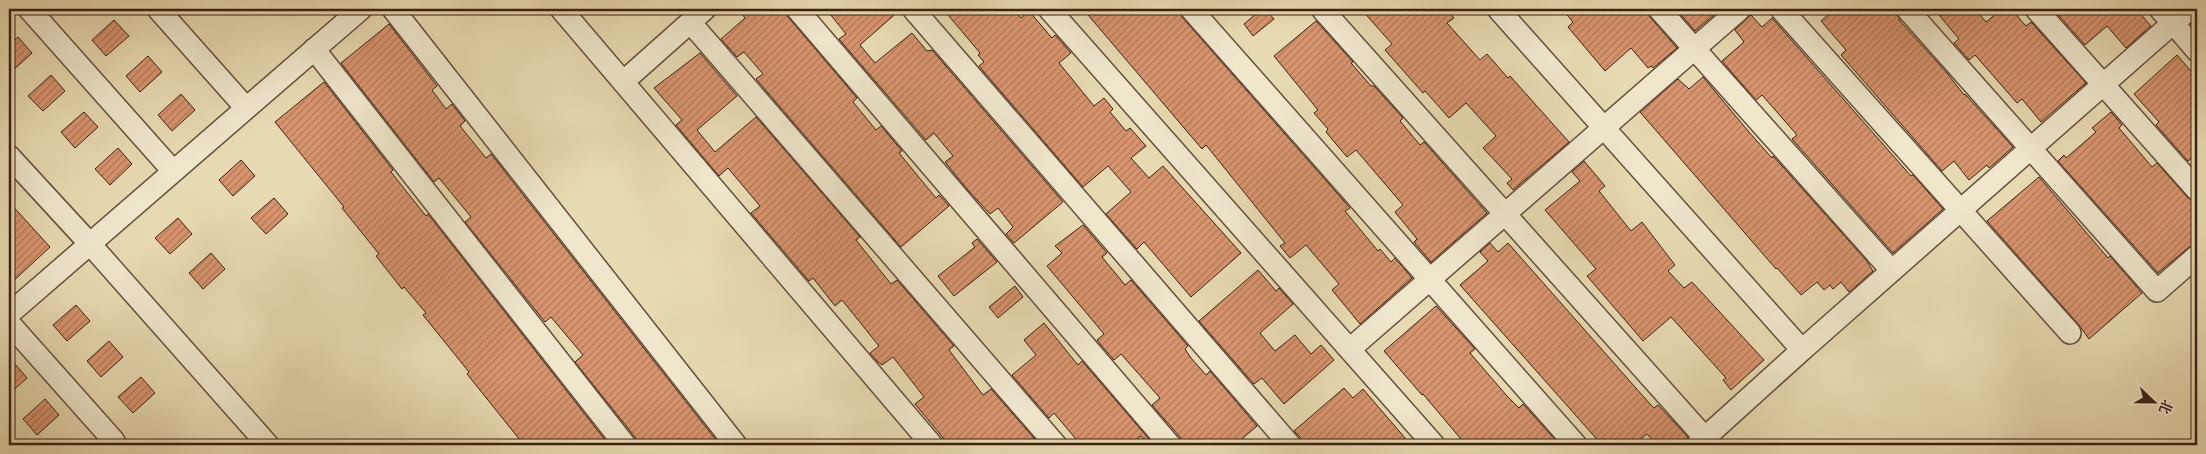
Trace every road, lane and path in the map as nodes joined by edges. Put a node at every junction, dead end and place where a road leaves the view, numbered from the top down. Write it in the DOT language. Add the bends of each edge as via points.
graph roads {
  1 [pos="29,9"];
  2 [pos="158,9"];
  3 [pos="361,9"];
  4 [pos="393,9"];
  5 [pos="561,9"];
  6 [pos="797,9"];
  7 [pos="913,9"];
  8 [pos="1049,9"];
  9 [pos="1191,9"];
  10 [pos="1322,9"];
  11 [pos="1498,9"];
  12 [pos="1659,9"];
  13 [pos="1740,9"];
  14 [pos="1781,9"];
  15 [pos="1907,9"];
  16 [pos="2036,9"];
  17 [pos="2190,9"];
  18 [pos="697,15"];
  19 [pos="2167,16"];
  20 [pos="1695,49"];
  21 [pos="314,50"];
  22 [pos="2197,51"];
  23 [pos="623,82"];
  24 [pos="2104,85"];
  25 [pos="246,108"];
  26 [pos="1604,128"];
  27 [pos="2032,149"];
  28 [pos="9,156"];
  29 [pos="173,172"];
  30 [pos="2197,190"];
  31 [pos="1962,211"];
  32 [pos="1504,215"];
  33 [pos="90,244"];
  34 [pos="2197,256"];
  35 [pos="1892,271"];
  36 [pos="1429,280"];
  37 [pos="9,314"];
  38 [pos="9,323"];
  39 [pos="2070,332"];
  40 [pos="1350,349"];
  41 [pos="1802,350"];
  42 [pos="114,441"];
  43 [pos="1701,442"];
  44 [pos="268,445"];
  45 [pos="624,445"];
  46 [pos="736,445"];
  47 [pos="932,445"];
  48 [pos="1056,445"];
  49 [pos="1170,445"];
  50 [pos="1290,445"];
  51 [pos="1434,445"];
  52 [pos="1576,445"];
  1 -- 29 [label="street"];
  2 -- 25 [label="street"];
  3 -- 21 [label="street"];
  4 -- 46 [label="street"];
  5 -- 23 [label="street"];
  6 -- 49 [label="street"];
  7 -- 50 [label="street"];
  8 -- 40 [label="street"];
  9 -- 36 [label="street"];
  10 -- 32 [label="street"];
  11 -- 26 [label="street"];
  12 -- 20 [label="street"];
  13 -- 20 [label="street"];
  14 -- 31 [label="street"];
  15 -- 27 [label="street"];
  16 -- 24 [label="street"];
  17 -- 19 [label="street"];
  18 -- 23 [label="street"];
  18 -- 48 [label="street"];
  19 -- 22 [label="street"];
  19 -- 24 [label="street"];
  20 -- 26 [label="street"];
  20 -- 35 [label="street"];
  21 -- 25 [label="street"];
  21 -- 45 [label="street"];
  23 -- 47 [label="street"];
  24 -- 27 [label="street"];
  24 -- 30 [label="street"];
  25 -- 29 [label="street"];
  26 -- 32 [label="street"];
  26 -- 41 [label="street"];
  27 -- 31 [label="street"];
  27 -- 34 [label="street" via="2157,290"];
  28 -- 33 [label="street"];
  29 -- 33 [label="street"];
  31 -- 35 [label="street"];
  31 -- 39 [label="street"];
  32 -- 36 [label="street"];
  32 -- 43 [label="street"];
  33 -- 37 [label="street"];
  33 -- 44 [label="street"];
  35 -- 41 [label="street"];
  36 -- 40 [label="street"];
  36 -- 52 [label="street"];
  38 -- 42 [label="street"];
  40 -- 51 [label="street"];
  41 -- 43 [label="street"];
}
